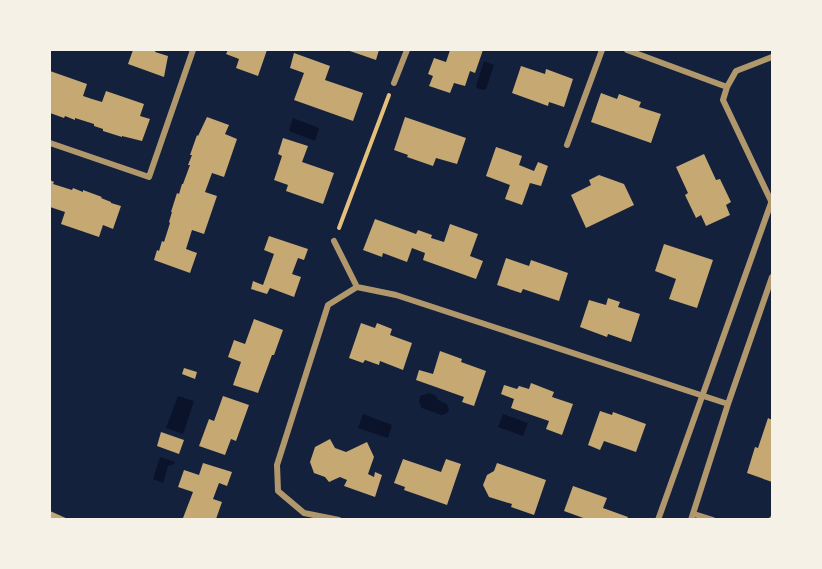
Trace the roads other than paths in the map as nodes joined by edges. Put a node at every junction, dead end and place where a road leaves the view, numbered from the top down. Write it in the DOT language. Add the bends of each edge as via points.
graph roads {
  1 [pos="192,50"];
  2 [pos="407,50"];
  3 [pos="602,50"];
  4 [pos="627,50"];
  5 [pos="772,57"];
  6 [pos="394,83"];
  7 [pos="727,87"];
  8 [pos="50,142"];
  9 [pos="567,145"];
  10 [pos="772,203"];
  11 [pos="334,241"];
  12 [pos="772,277"];
  13 [pos="357,286"];
  14 [pos="702,395"];
  15 [pos="728,404"];
  16 [pos="693,517"];
  17 [pos="339,519"];
  18 [pos="658,519"];
  19 [pos="713,519"];
  1 -- 8 [label="street" via="148,177"];
  2 -- 6 [label="street"];
  3 -- 9 [label="street"];
  4 -- 7 [label="street"];
  5 -- 7 [label="street" via="736,71"];
  7 -- 10 [label="street" via="723,100"];
  10 -- 14 [label="street"];
  11 -- 13 [label="street"];
  12 -- 15 [label="street"];
  13 -- 14 [label="street" via="396,295"];
  13 -- 17 [label="street" via="328,305 277,465 278,490 304,513"];
  14 -- 15 [label="street"];
  14 -- 18 [label="street"];
  15 -- 16 [label="street"];
  16 -- 19 [label="street"];
}
